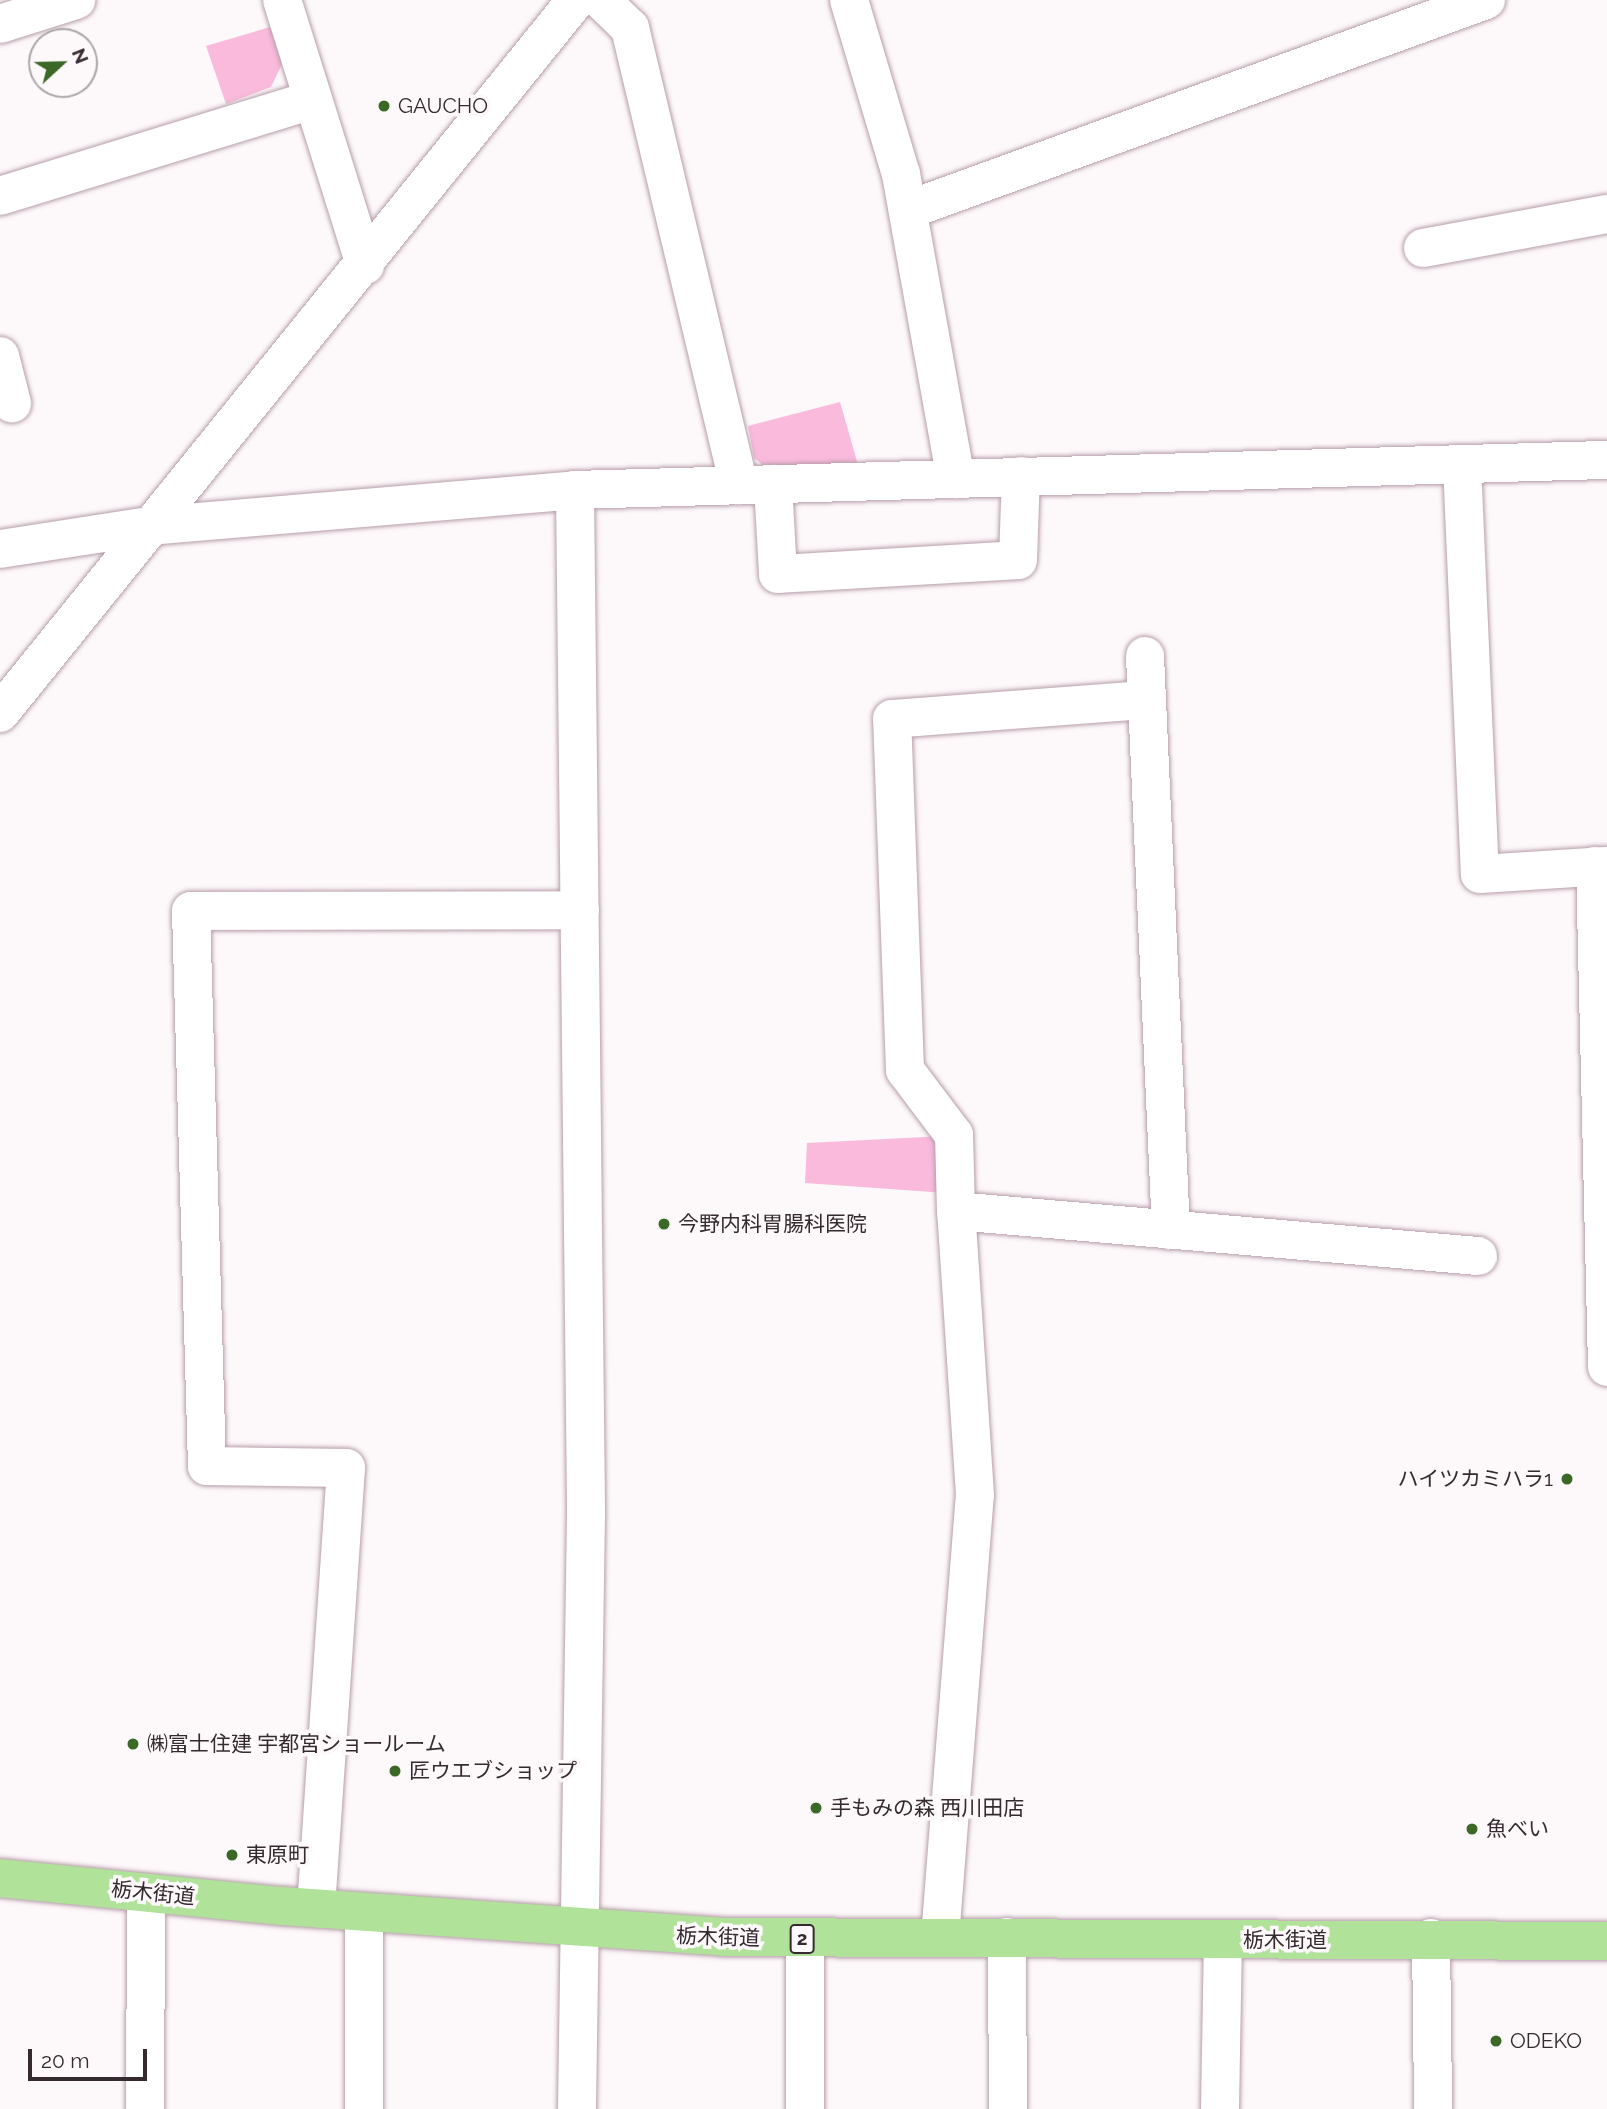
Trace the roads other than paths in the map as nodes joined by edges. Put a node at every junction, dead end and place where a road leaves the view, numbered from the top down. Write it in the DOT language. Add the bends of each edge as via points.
graph roads {
  1 [pos="76,0"];
  2 [pos="282,0"];
  3 [pos="576,0"];
  4 [pos="601,0"];
  5 [pos="849,0"];
  6 [pos="1486,0"];
  7 [pos="0,24"];
  8 [pos="313,100"];
  9 [pos="0,196"];
  10 [pos="908,210"];
  11 [pos="1607,214"];
  12 [pos="1423,248"];
  13 [pos="365,265"];
  14 [pos="0,356"];
  15 [pos="12,403"];
  16 [pos="1607,460"];
  17 [pos="1462,464"];
  18 [pos="1021,476"];
  19 [pos="956,479"];
  20 [pos="756,485"];
  21 [pos="575,490"];
  22 [pos="149,526"];
  23 [pos="0,550"];
  24 [pos="1145,656"];
  25 [pos="1145,700"];
  26 [pos="0,713"];
  27 [pos="1601,866"];
  28 [pos="580,910"];
  29 [pos="956,1211"];
  30 [pos="1171,1230"];
  31 [pos="1478,1256"];
  32 [pos="1605,1368"];
  33 [pos="0,1878"];
  34 [pos="146,1893"];
  35 [pos="316,1908"];
  36 [pos="364,1912"];
  37 [pos="577,1929"];
  38 [pos="1007,1937"];
  39 [pos="940,1938"];
  40 [pos="1431,1938"];
  41 [pos="805,1940"];
  42 [pos="1223,1940"];
  43 [pos="1607,1941"];
  44 [pos="145,2109"];
  45 [pos="364,2109"];
  46 [pos="577,2109"];
  47 [pos="805,2109"];
  48 [pos="1009,2109"];
  49 [pos="1220,2109"];
  50 [pos="1433,2109"];
  1 -- 7 [label="street"];
  2 -- 8 [label="street"];
  3 -- 13 [label="street"];
  4 -- 20 [label="street" via="630,28"];
  5 -- 10 [label="street"];
  6 -- 10 [label="street"];
  8 -- 9 [label="street"];
  8 -- 13 [label="street"];
  10 -- 19 [label="street"];
  11 -- 12 [label="street"];
  13 -- 22 [label="street"];
  14 -- 15 [label="street"];
  16 -- 17 [label="street"];
  17 -- 18 [label="street"];
  17 -- 27 [label="street" via="1480,874"];
  18 -- 19 [label="street"];
  18 -- 20 [label="street" via="1018,560 779,574"];
  19 -- 20 [label="street"];
  20 -- 21 [label="street"];
  21 -- 22 [label="street"];
  21 -- 28 [label="street"];
  22 -- 23 [label="street"];
  22 -- 26 [label="street"];
  24 -- 25 [label="street"];
  25 -- 29 [label="street" via="892,719 905,1070 954,1135"];
  25 -- 30 [label="street"];
  27 -- 32 [label="street"];
  28 -- 35 [label="street" via="191,911 207,1466 346,1468"];
  28 -- 37 [label="street" via="586,1514"];
  29 -- 30 [label="street"];
  29 -- 39 [label="street" via="975,1495"];
  30 -- 31 [label="street"];
  33 -- 34 [label="main road, 栃木街道 / 2"];
  34 -- 35 [label="main road, 栃木街道 / 2"];
  34 -- 44 [label="street"];
  35 -- 36 [label="main road, 栃木街道 / 2"];
  36 -- 37 [label="main road, 栃木街道 / 2"];
  36 -- 45 [label="street"];
  37 -- 41 [label="main road, 栃木街道 / 2"];
  37 -- 46 [label="street"];
  38 -- 39 [label="main road, 栃木街道 / 2"];
  38 -- 42 [label="main road, 栃木街道 / 2"];
  38 -- 48 [label="street"];
  39 -- 41 [label="main road, 栃木街道 / 2"];
  40 -- 42 [label="main road, 栃木街道 / 2"];
  40 -- 43 [label="main road, 栃木街道 / 2"];
  40 -- 50 [label="street"];
  41 -- 47 [label="street"];
  42 -- 49 [label="street"];
}
